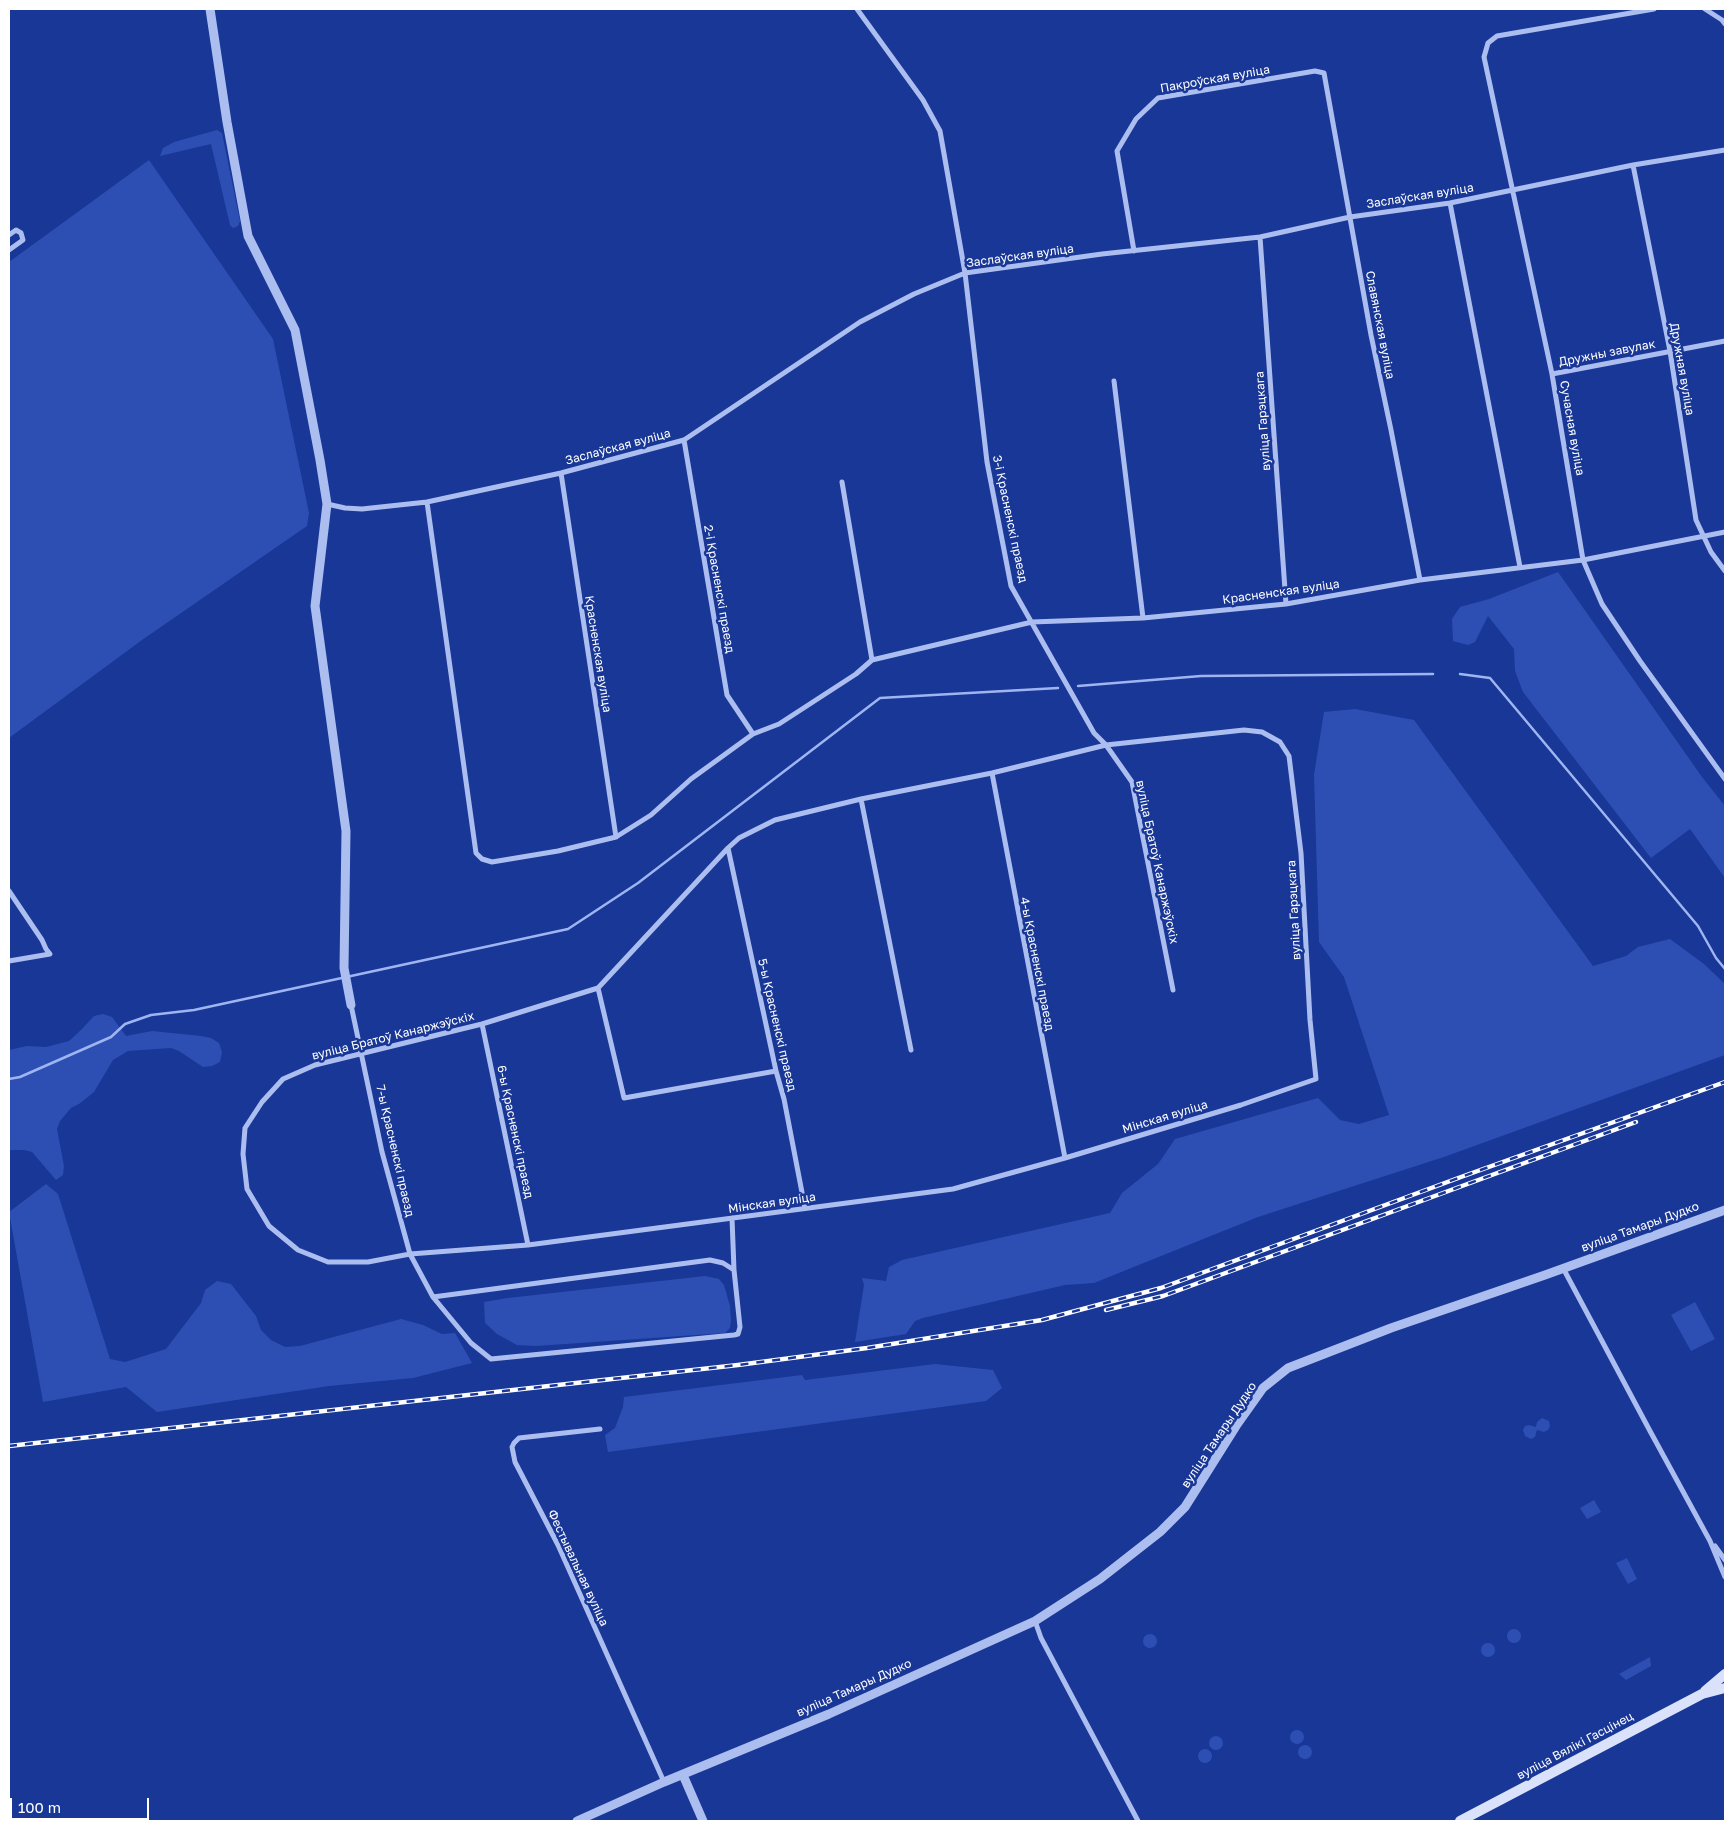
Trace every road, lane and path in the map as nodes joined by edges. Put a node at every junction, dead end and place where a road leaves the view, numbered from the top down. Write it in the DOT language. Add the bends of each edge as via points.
graph roads {
  1 [pos="210,9"];
  2 [pos="857,9"];
  3 [pos="1654,9"];
  4 [pos="1705,9"];
  5 [pos="1725,24"];
  6 [pos="1324,74"];
  7 [pos="1725,150"];
  8 [pos="1633,165"];
  9 [pos="1513,188"];
  10 [pos="1450,203"];
  11 [pos="1350,217"];
  12 [pos="9,234"];
  13 [pos="1260,237"];
  14 [pos="9,250"];
  15 [pos="1134,251"];
  16 [pos="965,273"];
  17 [pos="1725,341"];
  18 [pos="1670,351"];
  19 [pos="1552,374"];
  20 [pos="1114,381"];
  21 [pos="684,440"];
  22 [pos="561,473"];
  23 [pos="842,482"];
  24 [pos="427,502"];
  25 [pos="327,504"];
  26 [pos="1725,532"];
  27 [pos="1702,536"];
  28 [pos="1583,560"];
  29 [pos="1520,567"];
  30 [pos="1725,571"];
  31 [pos="1420,580"];
  32 [pos="1286,604"];
  33 [pos="1143,618"];
  34 [pos="1032,622"];
  35 [pos="872,660"];
  36 [pos="753,734"];
  37 [pos="1280,742"];
  38 [pos="1106,745"];
  39 [pos="992,773"];
  40 [pos="1725,779"];
  41 [pos="861,799"];
  42 [pos="616,837"];
  43 [pos="728,848"];
  44 [pos="9,891"];
  45 [pos="9,961"];
  46 [pos="598,988"];
  47 [pos="1173,990"];
  48 [pos="351,1005"];
  49 [pos="482,1024"];
  50 [pos="911,1050"];
  51 [pos="362,1054"];
  52 [pos="776,1071"];
  53 [pos="1316,1079"];
  54 [pos="1065,1158"];
  55 [pos="248,1189"];
  56 [pos="805,1208"];
  57 [pos="1725,1210"];
  58 [pos="732,1218"];
  59 [pos="528,1245"];
  60 [pos="410,1254"];
  61 [pos="1563,1268"];
  62 [pos="734,1270"];
  63 [pos="433,1297"];
  64 [pos="600,1428"];
  65 [pos="1710,1541"];
  66 [pos="1725,1560"];
  67 [pos="1725,1577"];
  68 [pos="1035,1621"];
  69 [pos="1725,1674"];
  70 [pos="1725,1688"];
  71 [pos="1702,1694"];
  72 [pos="682,1775"];
  73 [pos="664,1782"];
  74 [pos="577,1821"];
  75 [pos="703,1821"];
  76 [pos="1138,1821"];
  77 [pos="1460,1821"];
  1 -- 25 [label="street" via="248,236 295,330"];
  2 -- 16 [label="street, 3-і Красненскі праезд" via="923,100 940,131"];
  3 -- 9 [label="street, Сучасная вуліца" via="1497,36 1488,43 1484,57"];
  4 -- 5 [label="street"];
  6 -- 11 [label="street, Славянская вуліца"];
  6 -- 15 [label="street, Пакроўская вуліца" via="1315,72 1158,98 1136,119 1118,151"];
  7 -- 8 [label="street, Заслаўская вуліца"];
  8 -- 9 [label="street, Заслаўская вуліца"];
  8 -- 18 [label="street, Дружная вуліца"];
  9 -- 10 [label="street, Заслаўская вуліца"];
  9 -- 19 [label="street, Сучасная вуліца"];
  10 -- 11 [label="street, Заслаўская вуліца"];
  10 -- 29 [label="street"];
  11 -- 13 [label="street, Заслаўская вуліца"];
  11 -- 31 [label="street, Славянская вуліца"];
  12 -- 14 [label="street" via="16,230 23,240"];
  13 -- 15 [label="street, Заслаўская вуліца"];
  13 -- 32 [label="street, вуліца Гарэцкага"];
  15 -- 16 [label="street, Заслаўская вуліца"];
  16 -- 21 [label="street, Заслаўская вуліца" via="914,294 860,322"];
  16 -- 34 [label="street, 3-і Красненскі праезд" via="987,462 1011,586"];
  17 -- 18 [label="street, Дружны завулак"];
  18 -- 19 [label="street, Дружны завулак"];
  18 -- 27 [label="street, Дружная вуліца" via="1696,520"];
  19 -- 28 [label="street, Сучасная вуліца"];
  20 -- 33 [label="street"];
  21 -- 22 [label="street, Заслаўская вуліца"];
  21 -- 36 [label="street, 2-і Красненскі праезд" via="727,695"];
  22 -- 24 [label="street, Заслаўская вуліца"];
  22 -- 42 [label="street, Красненская вуліца"];
  23 -- 35 [label="street"];
  24 -- 25 [label="street, Заслаўская вуліца" via="362,509"];
  24 -- 42 [label="street, Красненская вуліца" via="476,853 492,862"];
  25 -- 48 [label="street" via="315,606 346,831 344,968"];
  26 -- 27 [label="street, Красненская вуліца"];
  27 -- 28 [label="street, Красненская вуліца"];
  27 -- 30 [label="street, Дружная вуліца"];
  28 -- 29 [label="street, Красненская вуліца"];
  28 -- 40 [label="street, Сучасная вуліца" via="1602,604"];
  29 -- 31 [label="street, Красненская вуліца"];
  31 -- 32 [label="street, Красненская вуліца"];
  32 -- 33 [label="street, Красненская вуліца"];
  33 -- 34 [label="street, Красненская вуліца"];
  34 -- 35 [label="street, Красненская вуліца"];
  34 -- 38 [label="street, 3-і Красненскі праезд" via="1094,733"];
  35 -- 36 [label="street, Красненская вуліца" via="779,724"];
  36 -- 42 [label="street, Красненская вуліца" via="691,779 651,815"];
  37 -- 38 [label="street, вуліца Братоў Канаржэўскіх" via="1262,732 1244,730"];
  37 -- 53 [label="street, вуліца Гарэцкага" via="1289,756 1301,853"];
  38 -- 39 [label="street, вуліца Братоў Канаржэўскіх"];
  38 -- 47 [label="street, вуліца Братоў Канаржэўскіх" via="1132,782"];
  39 -- 41 [label="street, вуліца Братоў Канаржэўскіх"];
  39 -- 54 [label="street, 4-ы Красненскі праезд"];
  41 -- 43 [label="street, вуліца Братоў Канаржэўскіх" via="775,820 739,838"];
  41 -- 50 [label="street"];
  43 -- 46 [label="street, вуліца Братоў Канаржэўскіх"];
  43 -- 52 [label="street, 5-ы Красненскі праезд"];
  44 -- 45 [label="street" via="50,954"];
  46 -- 49 [label="street, вуліца Братоў Канаржэўскіх"];
  46 -- 52 [label="street" via="624,1098"];
  48 -- 51 [label="street, 7-ы Красненскі праезд"];
  49 -- 51 [label="street, вуліца Братоў Канаржэўскіх"];
  49 -- 59 [label="street, 6-ы Красненскі праезд"];
  51 -- 55 [label="street, вуліца Братоў Канаржэўскіх" via="315,1065 283,1078 262,1102 246,1128 243,1154"];
  51 -- 60 [label="street, 7-ы Красненскі праезд" via="382,1152"];
  52 -- 56 [label="street, 5-ы Красненскі праезд"];
  53 -- 54 [label="street, Мінская вуліца"];
  54 -- 56 [label="street, Мінская вуліца" via="953,1189"];
  55 -- 60 [label="street, Мінская вуліца" via="269,1226 298,1250 320,1259 368,1262"];
  56 -- 58 [label="street, Мінская вуліца"];
  57 -- 61 [label="street, вуліца Тамары Дудко"];
  58 -- 59 [label="street, Мінская вуліца"];
  58 -- 62 [label="street"];
  59 -- 60 [label="street, Мінская вуліца"];
  60 -- 63 [label="street, 7-ы Красненскі праезд"];
  61 -- 65 [label="street"];
  61 -- 68 [label="street, вуліца Тамары Дудко" via="1288,1368 1264,1388 1236,1426 1185,1508 1100,1579"];
  62 -- 63 [label="street" via="710,1260"];
  62 -- 63 [label="street, 7-ы Красненскі праезд" via="738,1334 540,1355 491,1359 471,1343"];
  64 -- 73 [label="street, Фестывальная вуліца" via="519,1438 512,1447 516,1462 558,1545"];
  65 -- 66 [label="street"];
  65 -- 67 [label="street"];
  68 -- 72 [label="street, вуліца Тамары Дудко" via="829,1714"];
  68 -- 76 [label="street"];
  69 -- 71 [label="main road, вуліца Вялікі Гасцінец"];
  70 -- 71 [label="main road, вуліца Вялікі Гасцінец"];
  71 -- 77 [label="main road, вуліца Вялікі Гасцінец"];
  72 -- 73 [label="street, вуліца Тамары Дудко"];
  72 -- 75 [label="street"];
  73 -- 74 [label="street, вуліца Тамары Дудко"];
}
